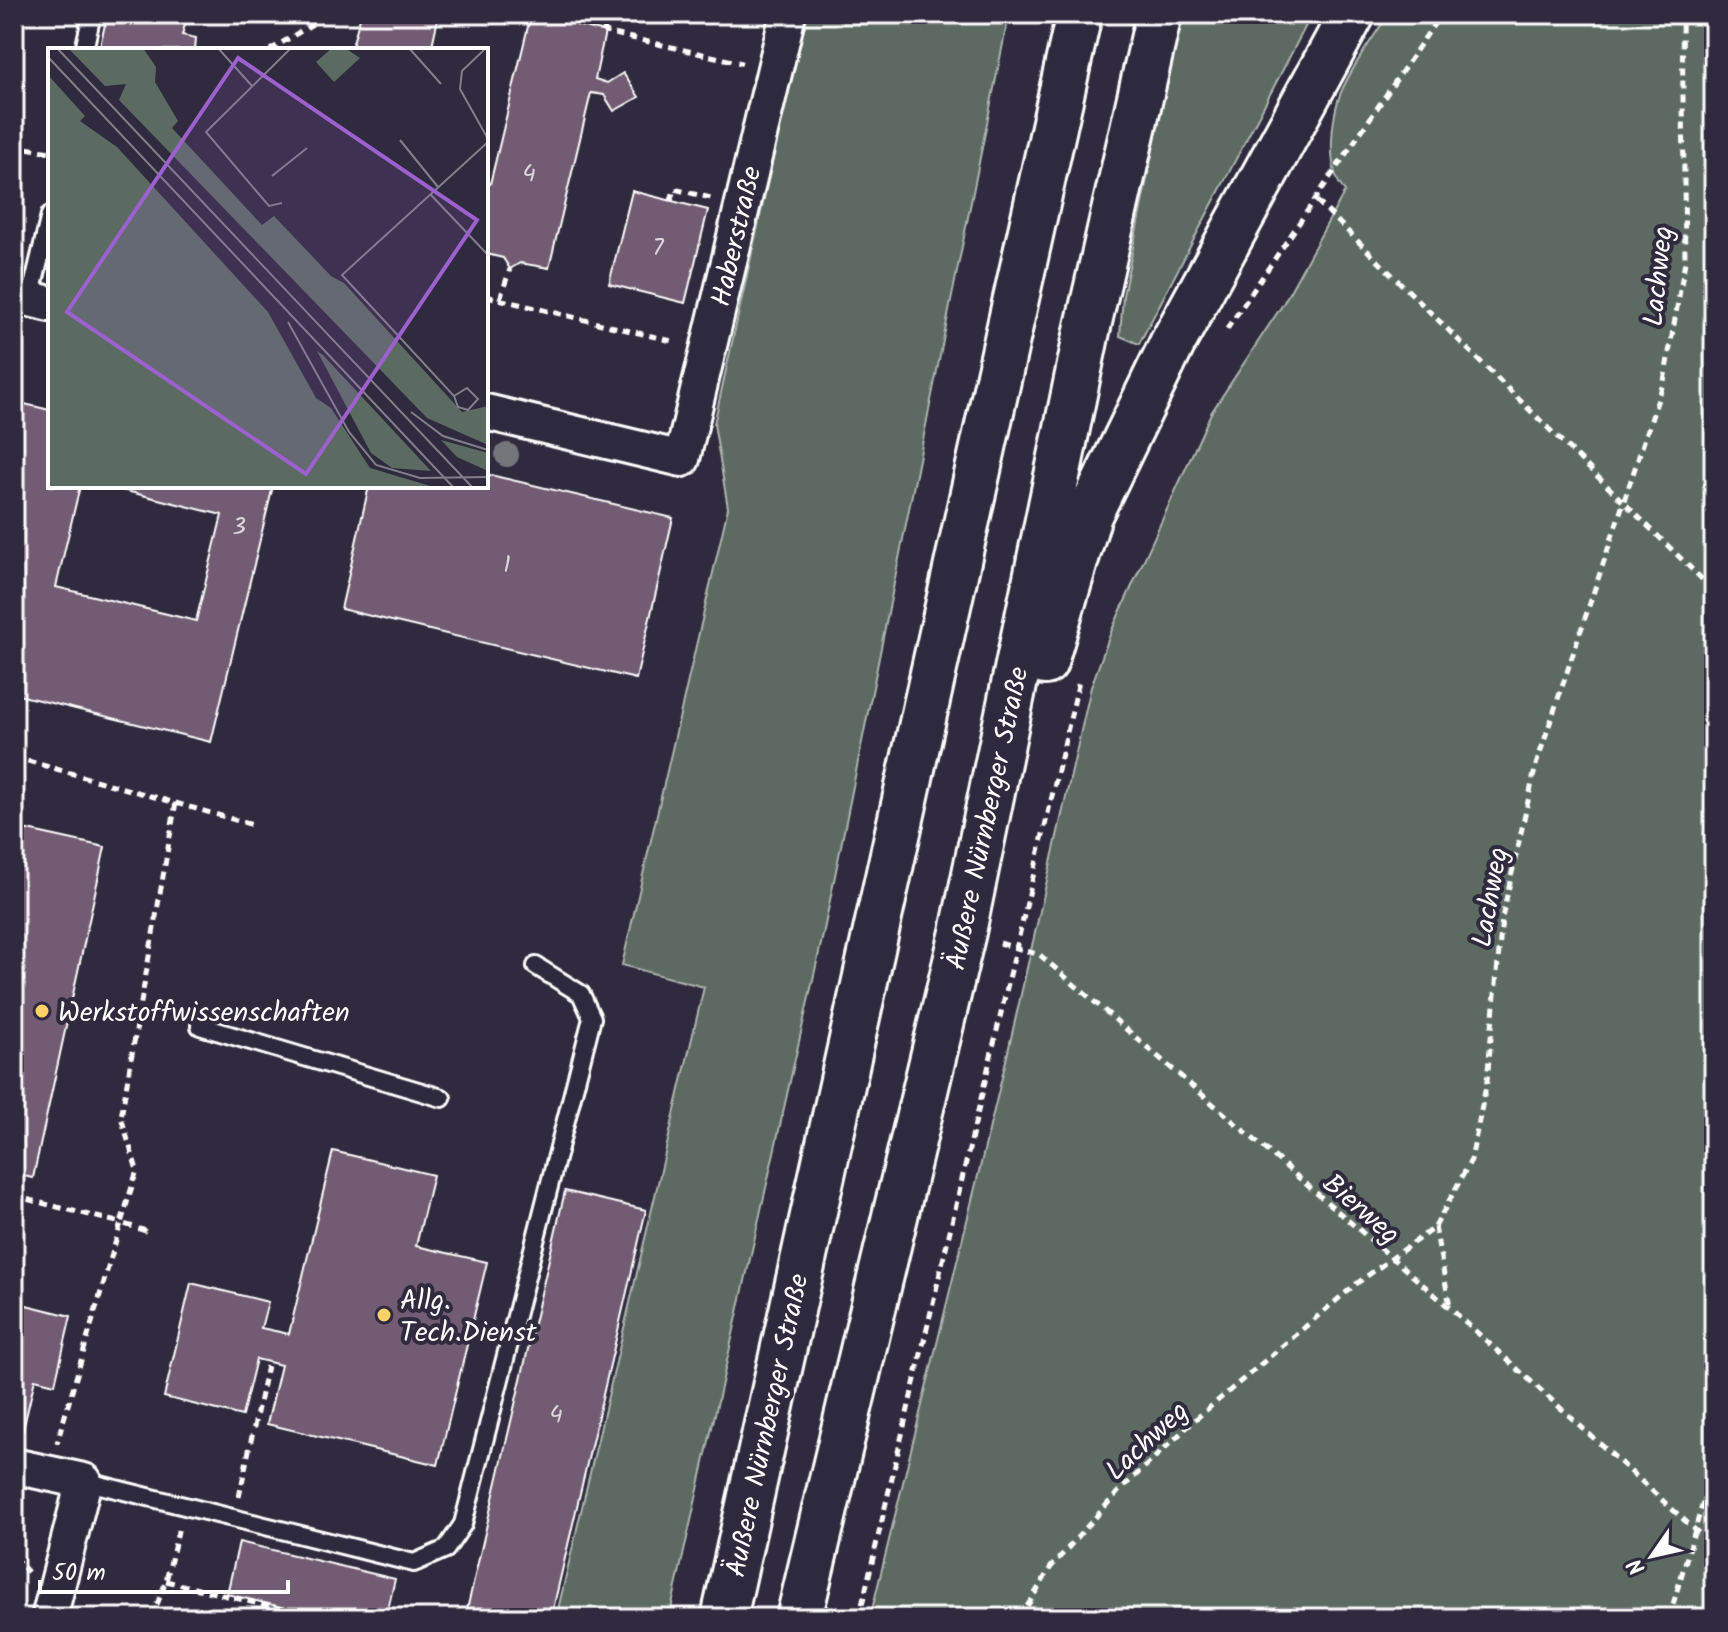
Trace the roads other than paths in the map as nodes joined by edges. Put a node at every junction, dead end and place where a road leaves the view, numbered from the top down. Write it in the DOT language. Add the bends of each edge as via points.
graph roads {
  1 [pos="92,14"];
  2 [pos="788,14"];
  3 [pos="1079,14"];
  4 [pos="1159,14"];
  5 [pos="1352,14"];
  6 [pos="84,48"];
  7 [pos="48,224"];
  8 [pos="31,299"];
  9 [pos="488,412"];
  10 [pos="963,932"];
  11 [pos="536,966"];
  12 [pos="200,1026"];
  13 [pos="442,1098"];
  14 [pos="14,1466"];
  15 [pos="84,1481"];
  16 [pos="49,1618"];
  17 [pos="724,1618"];
  18 [pos="799,1618"];
  1 -- 6 [label="lane"];
  2 -- 9 [label="street, Haberstraße" via="682,459"];
  3 -- 17 [label="highway, Äußere Nürnberger Straße"];
  4 -- 10 [label="highway, Äußere Nürnberger Straße" via="1087,331"];
  5 -- 10 [label="highway" via="1172,344 1089,515"];
  7 -- 8 [label="lane"];
  10 -- 18 [label="highway, Äußere Nürnberger Straße"];
  11 -- 15 [label="lane" via="581,994 592,1018 463,1524 446,1549 414,1563"];
  12 -- 13 [label="lane"];
  14 -- 15 [label="street"];
  15 -- 16 [label="street"];
}
